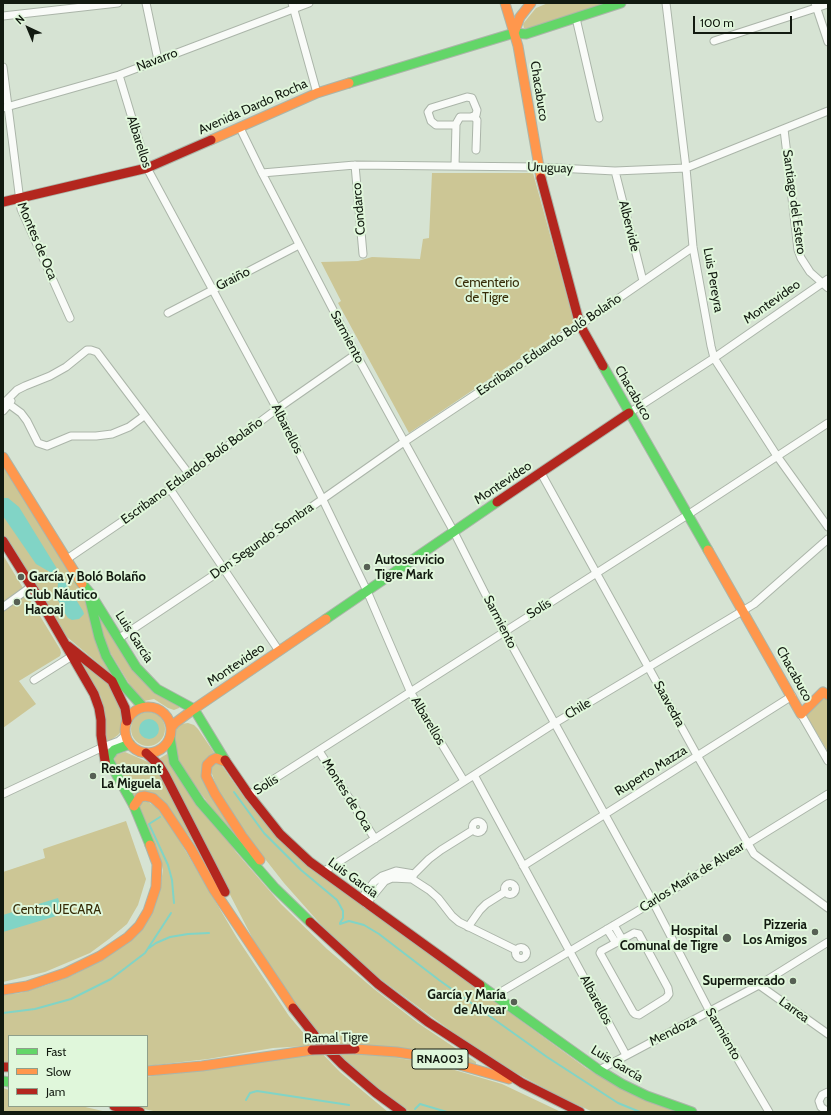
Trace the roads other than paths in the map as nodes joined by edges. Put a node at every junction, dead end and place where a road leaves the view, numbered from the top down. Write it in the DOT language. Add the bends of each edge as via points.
graph roads {
  1 [pos="118,3"];
  2 [pos="146,3"];
  3 [pos="309,3"];
  4 [pos="505,3"];
  5 [pos="531,3"];
  6 [pos="621,3"];
  7 [pos="666,3"];
  8 [pos="828,4"];
  9 [pos="816,5"];
  10 [pos="293,6"];
  11 [pos="3,16"];
  12 [pos="576,18"];
  13 [pos="514,32"];
  14 [pos="714,41"];
  15 [pos="828,42"];
  16 [pos="158,60"];
  17 [pos="3,67"];
  18 [pos="119,74"];
  19 [pos="317,93"];
  20 [pos="5,107"];
  21 [pos="828,111"];
  22 [pos="474,117"];
  23 [pos="599,118"];
  24 [pos="456,125"];
  25 [pos="240,128"];
  26 [pos="784,129"];
  27 [pos="476,150"];
  28 [pos="355,165"];
  29 [pos="455,166"];
  30 [pos="538,167"];
  31 [pos="147,168"];
  32 [pos="686,168"];
  33 [pos="615,170"];
  34 [pos="262,173"];
  35 [pos="19,199"];
  36 [pos="3,202"];
  37 [pos="299,245"];
  38 [pos="693,247"];
  39 [pos="363,254"];
  40 [pos="643,281"];
  41 [pos="826,283"];
  42 [pos="212,290"];
  43 [pos="168,313"];
  44 [pos="70,318"];
  45 [pos="580,325"];
  46 [pos="356,354"];
  47 [pos="714,358"];
  48 [pos="6,403"];
  49 [pos="277,409"];
  50 [pos="3,411"];
  51 [pos="629,413"];
  52 [pos="144,416"];
  53 [pos="828,423"];
  54 [pos="404,442"];
  55 [pos="778,456"];
  56 [pos="3,457"];
  57 [pos="541,473"];
  58 [pos="189,474"];
  59 [pos="170,489"];
  60 [pos="322,498"];
  61 [pos="689,514"];
  62 [pos="828,528"];
  63 [pos="454,532"];
  64 [pos="828,539"];
  65 [pos="3,541"];
  66 [pos="67,559"];
  67 [pos="223,569"];
  68 [pos="597,573"];
  69 [pos="79,580"];
  70 [pos="32,586"];
  71 [pos="366,591"];
  72 [pos="3,607"];
  73 [pos="743,610"];
  74 [pos="504,631"];
  75 [pos="118,639"];
  76 [pos="66,644"];
  77 [pos="279,652"];
  78 [pos="72,656"];
  79 [pos="648,667"];
  80 [pos="34,680"];
  81 [pos="826,691"];
  82 [pos="410,693"];
  83 [pos="792,696"];
  84 [pos="143,707"];
  85 [pos="194,709"];
  86 [pos="165,714"];
  87 [pos="801,714"];
  88 [pos="181,718"];
  89 [pos="127,721"];
  90 [pos="555,723"];
  91 [pos="203,725"];
  92 [pos="171,728"];
  93 [pos="126,736"];
  94 [pos="170,738"];
  95 [pos="130,744"];
  96 [pos="103,747"];
  97 [pos="114,750"];
  98 [pos="319,751"];
  99 [pos="146,753"];
  100 [pos="698,757"];
  101 [pos="828,761"];
  102 [pos="226,762"];
  103 [pos="474,775"];
  104 [pos="464,781"];
  105 [pos="3,794"];
  106 [pos="828,794"];
  107 [pos="249,795"];
  108 [pos="134,806"];
  109 [pos="605,815"];
  110 [pos="139,820"];
  111 [pos="473,830"];
  112 [pos="374,839"];
  113 [pos="747,843"];
  114 [pos="523,866"];
  115 [pos="323,872"];
  116 [pos="413,876"];
  117 [pos="505,892"];
  118 [pos="363,901"];
  119 [pos="653,902"];
  120 [pos="828,908"];
  121 [pos="302,914"];
  122 [pos="468,927"];
  123 [pos="611,927"];
  124 [pos="619,941"];
  125 [pos="828,942"];
  126 [pos="252,947"];
  127 [pos="516,950"];
  128 [pos="570,951"];
  129 [pos="760,985"];
  130 [pos="3,990"];
  131 [pos="494,996"];
  132 [pos="710,1012"];
  133 [pos="828,1034"];
  134 [pos="626,1055"];
  135 [pos="599,1070"];
  136 [pos="148,1071"];
  137 [pos="522,1083"];
  138 [pos="828,1092"];
  139 [pos="118,1107"];
  140 [pos="140,1112"];
  141 [pos="402,1112"];
  142 [pos="580,1112"];
  143 [pos="692,1112"];
  144 [pos="769,1112"];
  145 [pos="826,1112"];
  1 -- 11 [label="street"];
  2 -- 16 [label="street"];
  3 -- 10 [label="street, Navarro"];
  4 -- 13 [label="main road, Chacabuco"];
  5 -- 13 [label="main road" via="520,17"];
  6 -- 12 [label="main road, Avenida Dardo Rocha"];
  7 -- 32 [label="street, Luis Pereyra"];
  8 -- 9 [label="street"];
  9 -- 14 [label="street"];
  9 -- 15 [label="street"];
  10 -- 16 [label="street, Navarro"];
  10 -- 19 [label="street"];
  12 -- 13 [label="main road, Avenida Dardo Rocha" via="526,34"];
  12 -- 23 [label="street"];
  13 -- 19 [label="main road, Avenida Dardo Rocha"];
  13 -- 30 [label="main road, Chacabuco"];
  16 -- 18 [label="street, Navarro"];
  17 -- 20 [label="street, Montes de Oca"];
  18 -- 20 [label="street, Navarro"];
  18 -- 31 [label="street, Albarellos"];
  19 -- 25 [label="main road, Avenida Dardo Rocha"];
  20 -- 35 [label="street, Montes de Oca"];
  21 -- 26 [label="street, Uruguay"];
  22 -- 24 [label="street" via="460,117"];
  22 -- 24 [label="street" via="477,110 472,98 469,97 431,108 428,112 431,122 436,125"];
  22 -- 27 [label="street" via="477,120"];
  24 -- 29 [label="street"];
  25 -- 31 [label="main road, Avenida Dardo Rocha"];
  25 -- 34 [label="street, Sarmiento"];
  26 -- 32 [label="street, Uruguay"];
  26 -- 41 [label="street, Santiago del Estero" via="798,250 810,272"];
  28 -- 29 [label="street, Uruguay"];
  28 -- 34 [label="street, Uruguay"];
  28 -- 39 [label="street, Condarco"];
  29 -- 30 [label="street, Uruguay"];
  30 -- 33 [label="street, Uruguay"];
  30 -- 45 [label="main road, Chacabuco"];
  31 -- 35 [label="main road, Avenida Dardo Rocha"];
  31 -- 42 [label="street, Albarellos"];
  32 -- 33 [label="street, Uruguay"];
  32 -- 38 [label="street, Luis Pereyra"];
  33 -- 40 [label="street, Albervide"];
  34 -- 37 [label="street, Sarmiento"];
  35 -- 36 [label="main road, Avenida Dardo Rocha"];
  35 -- 44 [label="street, Montes de Oca" via="21,209"];
  37 -- 42 [label="street, Graiño"];
  37 -- 46 [label="street, Sarmiento"];
  38 -- 40 [label="street, Escribano Eduardo Boló Bolaño"];
  38 -- 47 [label="street, Luis Pereyra"];
  40 -- 45 [label="street, Escribano Eduardo Boló Bolaño"];
  41 -- 47 [label="street, Montevideo"];
  42 -- 43 [label="street, Graiño"];
  42 -- 49 [label="street, Albarellos"];
  45 -- 51 [label="main road, Chacabuco"];
  45 -- 54 [label="street, Escribano Eduardo Boló Bolaño"];
  46 -- 49 [label="street, Escribano Eduardo Boló Bolaño"];
  46 -- 54 [label="street, Sarmiento"];
  47 -- 51 [label="street, Montevideo"];
  47 -- 55 [label="street, Luis Pereyra"];
  48 -- 50 [label="street"];
  48 -- 52 [label="street" via="21,413 38,443 47,446 71,436 112,434 129,427"];
  48 -- 52 [label="street" via="17,390 50,376 87,350 91,350 97,352"];
  49 -- 58 [label="street, Escribano Eduardo Boló Bolaño"];
  49 -- 60 [label="street, Albarellos"];
  51 -- 57 [label="main road, Montevideo"];
  51 -- 61 [label="main road, Chacabuco"];
  52 -- 58 [label="street"];
  53 -- 55 [label="street, Solís"];
  54 -- 60 [label="street, Don Segundo Sombra"];
  54 -- 63 [label="street, Sarmiento"];
  55 -- 61 [label="street, Solís"];
  55 -- 62 [label="street, Luis Pereyra"];
  56 -- 66 [label="main road, Luis García"];
  57 -- 63 [label="main road, Montevideo"];
  57 -- 68 [label="street, Saavedra"];
  58 -- 59 [label="street, Escribano Eduardo Boló Bolaño"];
  59 -- 66 [label="street, Escribano Eduardo Boló Bolaño"];
  59 -- 67 [label="street"];
  60 -- 67 [label="street, Don Segundo Sombra"];
  60 -- 71 [label="street, Albarellos"];
  61 -- 68 [label="street, Solís"];
  61 -- 73 [label="main road, Chacabuco"];
  63 -- 71 [label="main road, Montevideo"];
  63 -- 74 [label="street, Sarmiento"];
  64 -- 73 [label="street, Chile" via="754,604"];
  65 -- 70 [label="main road"];
  66 -- 69 [label="main road, Luis García"];
  67 -- 75 [label="street, Don Segundo Sombra"];
  67 -- 77 [label="street"];
  68 -- 74 [label="street, Solís"];
  68 -- 79 [label="street, Saavedra"];
  69 -- 75 [label="main road, Luis García" via="90,593"];
  69 -- 84 [label="main road, Luis García" via="92,605 106,656 124,686"];
  70 -- 72 [label="street"];
  70 -- 76 [label="main road"];
  71 -- 77 [label="main road, Montevideo"];
  71 -- 82 [label="street, Albarellos"];
  73 -- 79 [label="street, Chile"];
  73 -- 83 [label="main road, Chacabuco"];
  74 -- 82 [label="street, Solís"];
  74 -- 90 [label="street, Sarmiento"];
  75 -- 85 [label="main road, Luis García" via="136,667 157,689"];
  76 -- 78 [label="main road"];
  76 -- 89 [label="main road" via="112,681 125,708"];
  77 -- 85 [label="main road, Montevideo"];
  78 -- 80 [label="street"];
  78 -- 96 [label="main road" via="94,694 99,708"];
  79 -- 90 [label="street, Chile"];
  79 -- 100 [label="street, Saavedra"];
  81 -- 87 [label="main road"];
  82 -- 98 [label="street, Solís"];
  82 -- 104 [label="street, Albarellos"];
  83 -- 87 [label="main road, Chacabuco"];
  83 -- 100 [label="street, Ruperto Mazza"];
  84 -- 86 [label="main road" via="155,708"];
  84 -- 89 [label="main road" via="133,712"];
  85 -- 86 [label="main road, Montevideo"];
  85 -- 88 [label="main road, Montevideo"];
  85 -- 91 [label="main road, Luis García"];
  86 -- 92 [label="main road"];
  87 -- 101 [label="street, Chacabuco"];
  88 -- 91 [label="main road" via="189,717"];
  88 -- 92 [label="main road, Montevideo"];
  89 -- 93 [label="main road"];
  90 -- 103 [label="street, Chile"];
  90 -- 109 [label="street, Sarmiento"];
  91 -- 102 [label="main road, Luis García"];
  92 -- 94 [label="main road"];
  93 -- 95 [label="main road"];
  93 -- 96 [label="street"];
  94 -- 99 [label="main road" via="163,748"];
  94 -- 121 [label="main road" via="174,762 200,802 274,888"];
  95 -- 97 [label="main road"];
  95 -- 99 [label="main road" via="134,749"];
  96 -- 97 [label="street"];
  96 -- 105 [label="street"];
  96 -- 110 [label="main road" via="108,772"];
  97 -- 108 [label="main road" via="109,761"];
  98 -- 107 [label="street, Solís"];
  98 -- 112 [label="street, Montes de Oca"];
  99 -- 126 [label="main road" via="166,775"];
  100 -- 109 [label="street, Ruperto Mazza"];
  100 -- 113 [label="street, Saavedra"];
  102 -- 107 [label="main road, Luis García"];
  102 -- 121 [label="main road" via="216,758 208,766 206,776 215,794 242,836"];
  103 -- 104 [label="street, Chile"];
  103 -- 114 [label="street, Albarellos"];
  104 -- 112 [label="street, Chile"];
  106 -- 113 [label="street, Carlos María de Alvear"];
  107 -- 115 [label="main road, Luis García" via="284,838"];
  108 -- 110 [label="main road"];
  108 -- 126 [label="main road" via="140,797 145,796 153,798 163,807"];
  109 -- 114 [label="street, Ruperto Mazza"];
  109 -- 119 [label="street, Sarmiento"];
  110 -- 130 [label="main road" via="157,864 157,872 153,898 138,926 115,947 82,965 46,980"];
  111 -- 116 [label="street" via="429,859"];
  112 -- 115 [label="street, Chile"];
  113 -- 119 [label="street, Carlos María de Alvear"];
  113 -- 120 [label="street, Saavedra" via="754,854"];
  114 -- 128 [label="street, Albarellos"];
  115 -- 118 [label="main road, Luis García"];
  116 -- 118 [label="street" via="385,881"];
  116 -- 122 [label="street" via="438,898 452,916"];
  117 -- 122 [label="street" via="486,904"];
  118 -- 131 [label="main road, Luis García"];
  119 -- 123 [label="street, Carlos María de Alvear"];
  119 -- 132 [label="street, Sarmiento"];
  121 -- 137 [label="main road" via="378,984 428,1022"];
  122 -- 127 [label="street"];
  123 -- 124 [label="street"];
  123 -- 128 [label="street, Carlos María de Alvear"];
  124 -- 124 [label="street" via="600,953 632,1012 639,1015 666,998 669,994 668,988 639,934 634,933"];
  125 -- 129 [label="street, Mendoza"];
  126 -- 141 [label="main road" via="294,1010 320,1041 342,1064"];
  128 -- 131 [label="street, Carlos María de Alvear"];
  128 -- 134 [label="street, Albarellos"];
  129 -- 132 [label="street, Mendoza"];
  129 -- 133 [label="street, Larrea"];
  131 -- 135 [label="main road, Luis García"];
  132 -- 134 [label="street, Mendoza"];
  132 -- 144 [label="street, Sarmiento"];
  134 -- 135 [label="street, Mendoza"];
  135 -- 143 [label="main road, Luis García" via="647,1096"];
  136 -- 137 [label="main road, Ramal Tigre / RNA003, bridge" via="312,1050 355,1049 435,1058"];
  137 -- 142 [label="main road, RNA003"];
  138 -- 145 [label="street" via="822,1095 819,1101"];
  139 -- 140 [label="main road"];
}
